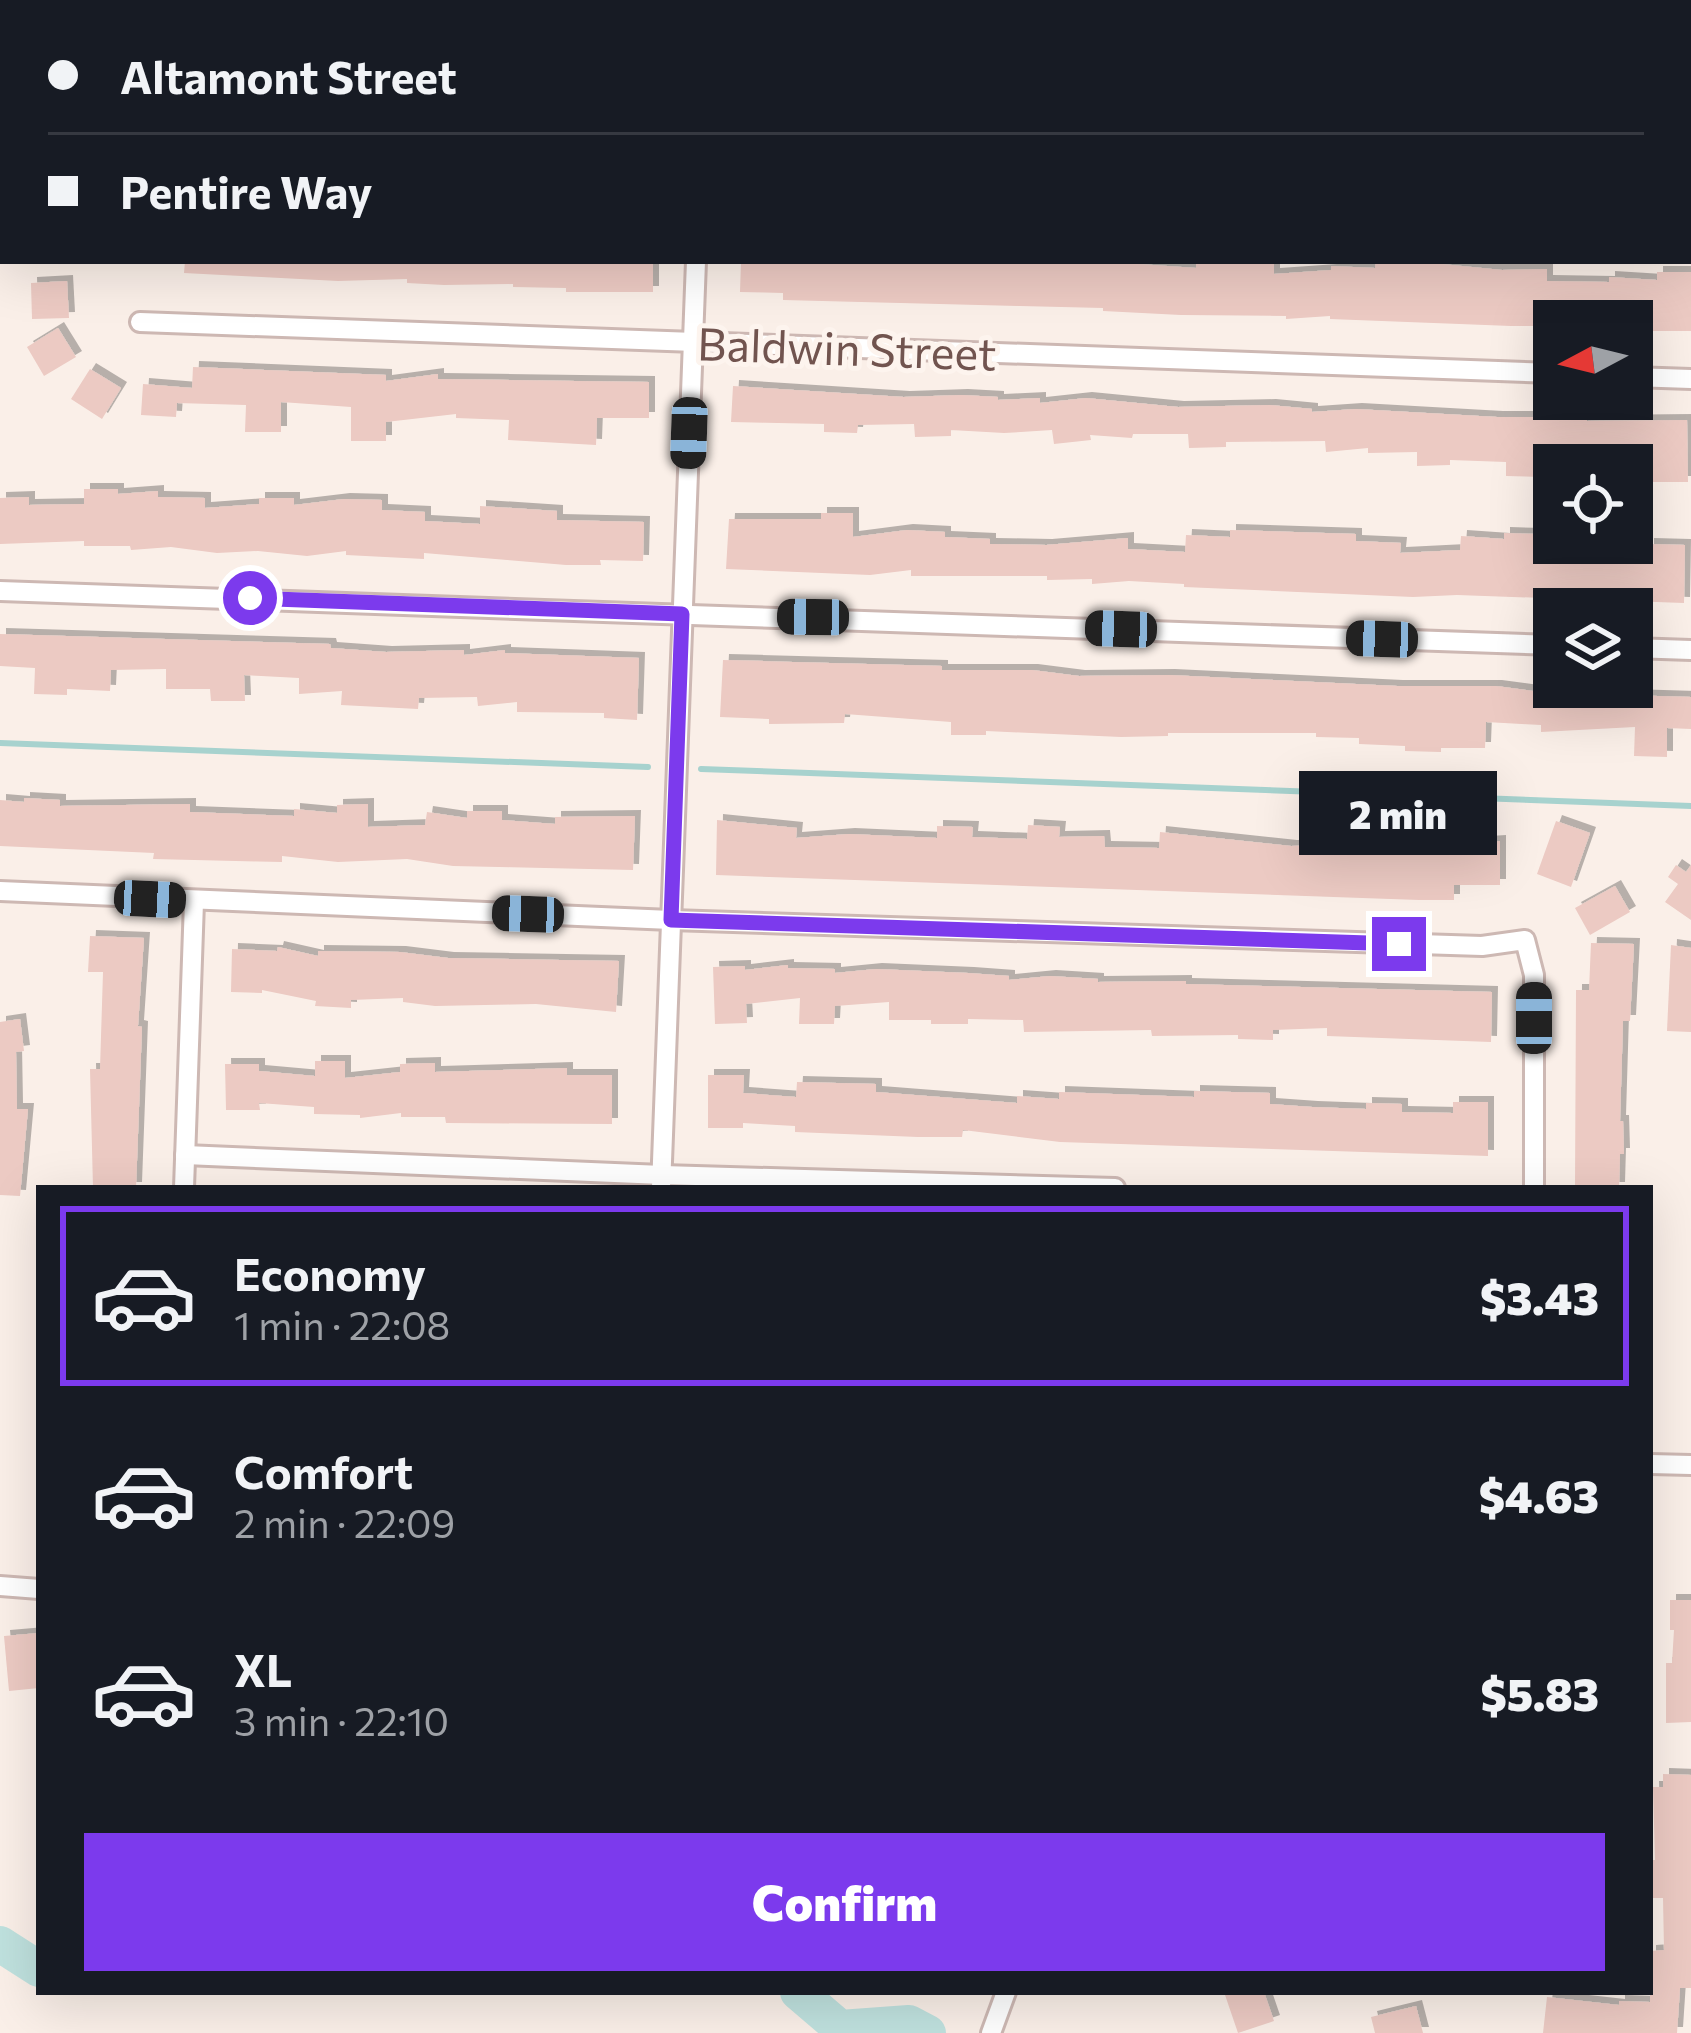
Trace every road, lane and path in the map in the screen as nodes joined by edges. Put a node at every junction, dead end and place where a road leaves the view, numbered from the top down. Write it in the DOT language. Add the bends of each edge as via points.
graph roads {
  1 [pos="696,264"];
  2 [pos="140,322"];
  3 [pos="692,342"];
  4 [pos="1533,372"];
  5 [pos="1653,377"];
  6 [pos="1691,379"];
  7 [pos="0,592"];
  8 [pos="682,614"];
  9 [pos="1533,644"];
  10 [pos="1653,649"];
  11 [pos="1691,650"];
  12 [pos="0,892"];
  13 [pos="194,902"];
  14 [pos="671,920"];
  15 [pos="185,1155"];
  16 [pos="661,1182"];
  17 [pos="184,1185"];
  18 [pos="888,1185"];
  19 [pos="1534,1185"];
  20 [pos="1653,1464"];
  21 [pos="1691,1465"];
  22 [pos="0,1586"];
  23 [pos="36,1589"];
  24 [pos="1005,1995"];
  25 [pos="991,2033"];
  1 -- 3 [label="street"];
  2 -- 3 [label="street, Baldwin Street"];
  3 -- 4 [label="street, Baldwin Street"];
  3 -- 8 [label="street"];
  5 -- 6 [label="street"];
  7 -- 8 [label="street"];
  8 -- 9 [label="street"];
  8 -- 14 [label="street"];
  10 -- 11 [label="street"];
  12 -- 13 [label="street"];
  13 -- 14 [label="street"];
  13 -- 15 [label="street"];
  14 -- 16 [label="street"];
  14 -- 19 [label="street" via="1482,946 1525,940 1534,975"];
  15 -- 16 [label="street"];
  15 -- 17 [label="street"];
  16 -- 18 [label="street"];
  20 -- 21 [label="street"];
  22 -- 23 [label="street"];
  24 -- 25 [label="street"];
}
